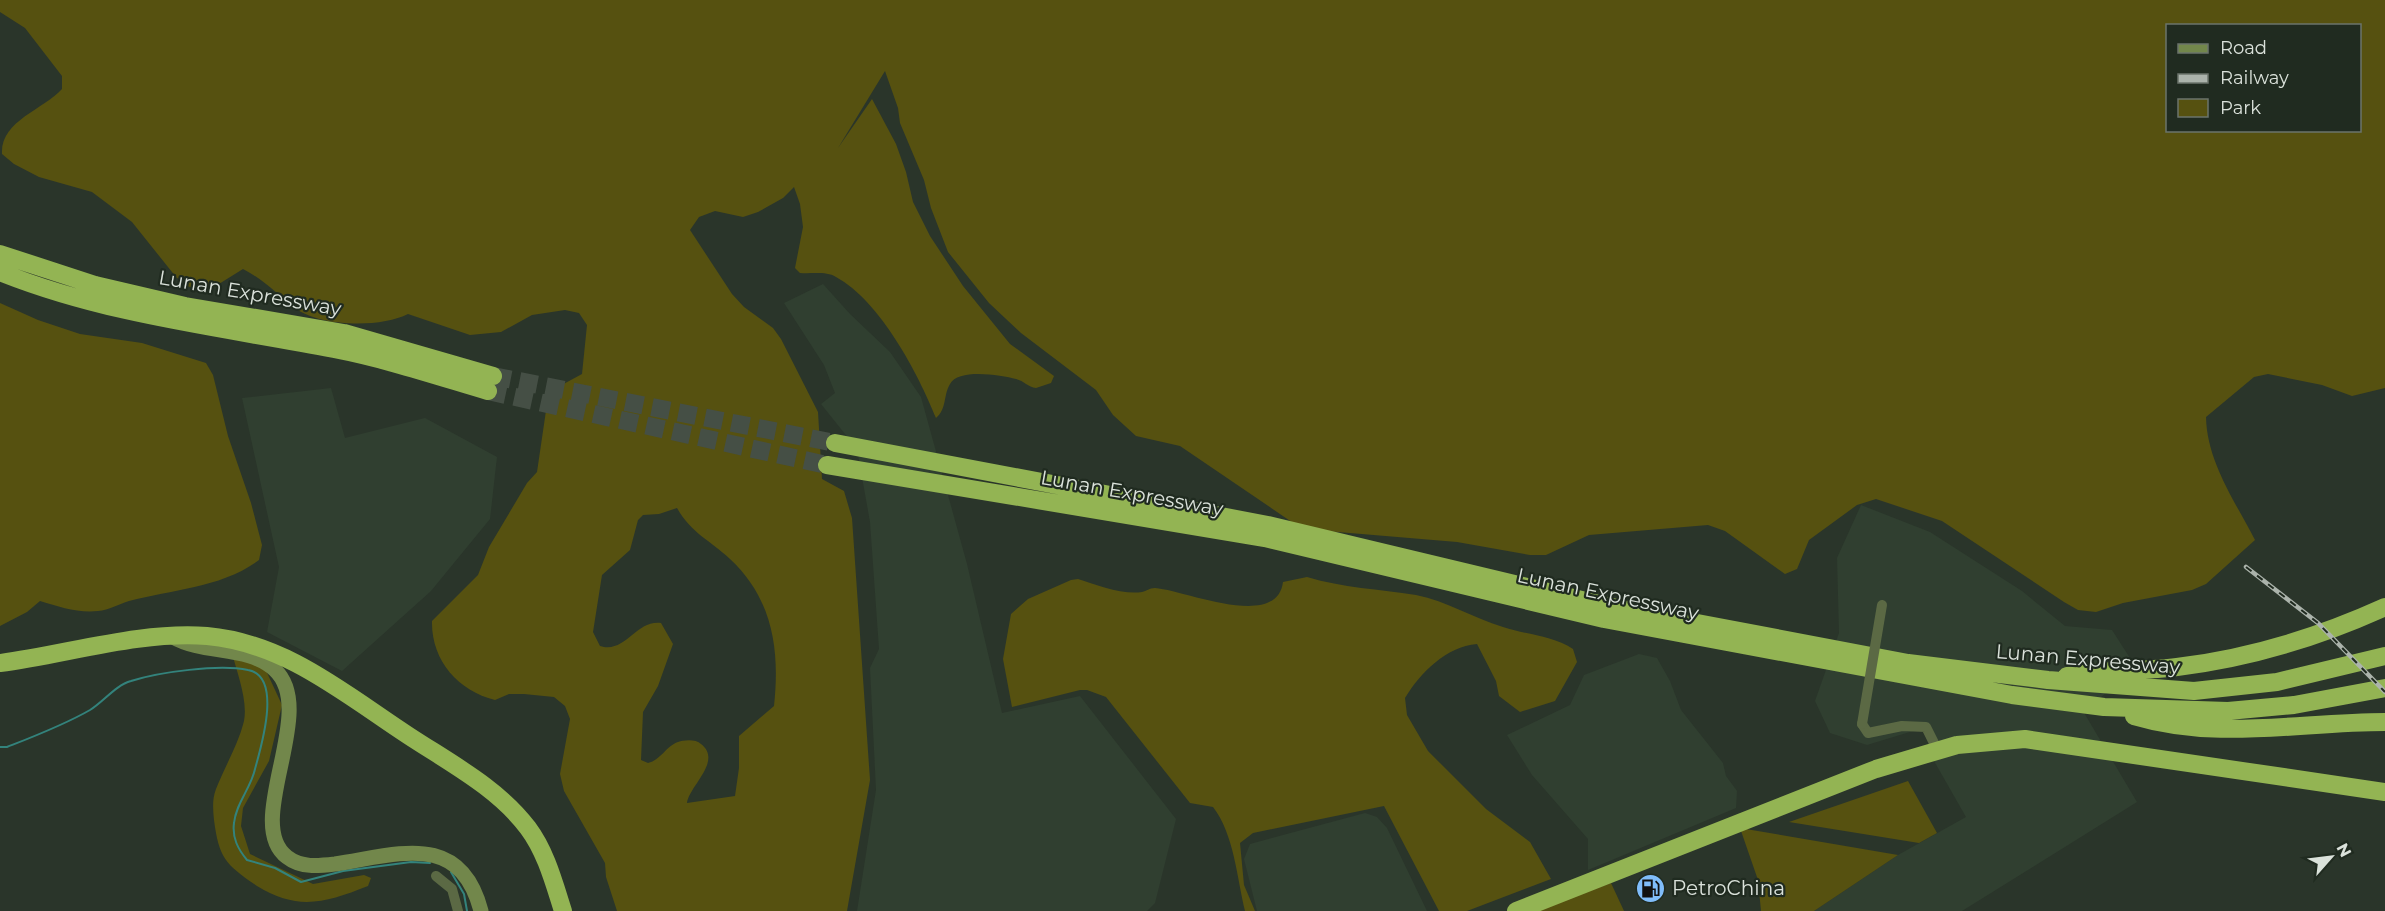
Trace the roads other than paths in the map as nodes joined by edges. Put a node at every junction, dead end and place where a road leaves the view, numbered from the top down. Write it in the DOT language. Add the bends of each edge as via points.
graph roads {
  1 [pos="0,254"];
  2 [pos="0,272"];
  3 [pos="835,443"];
  4 [pos="827,465"];
  5 [pos="1882,605"];
  6 [pos="2385,607"];
  7 [pos="173,637"];
  8 [pos="2385,656"];
  9 [pos="0,663"];
  10 [pos="2048,681"];
  11 [pos="2380,689"];
  12 [pos="2104,707"];
  13 [pos="2385,722"];
  14 [pos="1937,749"];
  15 [pos="2385,792"];
  16 [pos="436,876"];
  17 [pos="459,911"];
  18 [pos="481,911"];
  19 [pos="563,911"];
  20 [pos="1516,911"];
  1 -- 2 [label="highway, Lunan Expressway" via="95,285 185,306 344,333 491,383 99,305"];
  3 -- 10 [label="highway, Lunan Expressway" via="1268,525 1607,606 1908,663"];
  4 -- 12 [label="highway, Lunan Expressway" via="1265,538 1604,619 1906,677"];
  5 -- 14 [label="street, bridge" via="1862,724 1868,733 1902,726 1926,727"];
  6 -- 10 [label="highway" via="2348,624 2229,660 2173,668 2091,671"];
  7 -- 9 [label="highway"];
  7 -- 18 [label="street" via="193,646 258,660 273,668 283,680 289,716 273,825 282,853 300,864 318,866 432,853 463,873"];
  7 -- 19 [label="highway" via="220,638 278,654 328,681 462,770 528,828 542,853"];
  8 -- 10 [label="highway, Lunan Expressway" via="2309,676 2223,690"];
  11 -- 12 [label="highway, Lunan Expressway" via="2257,710"];
  12 -- 13 [label="highway" via="2163,725 2229,731"];
  14 -- 15 [label="highway" via="1990,740 2037,740"];
  14 -- 20 [label="highway" via="1876,769"];
  16 -- 17 [label="street" via="453,889"];
}
